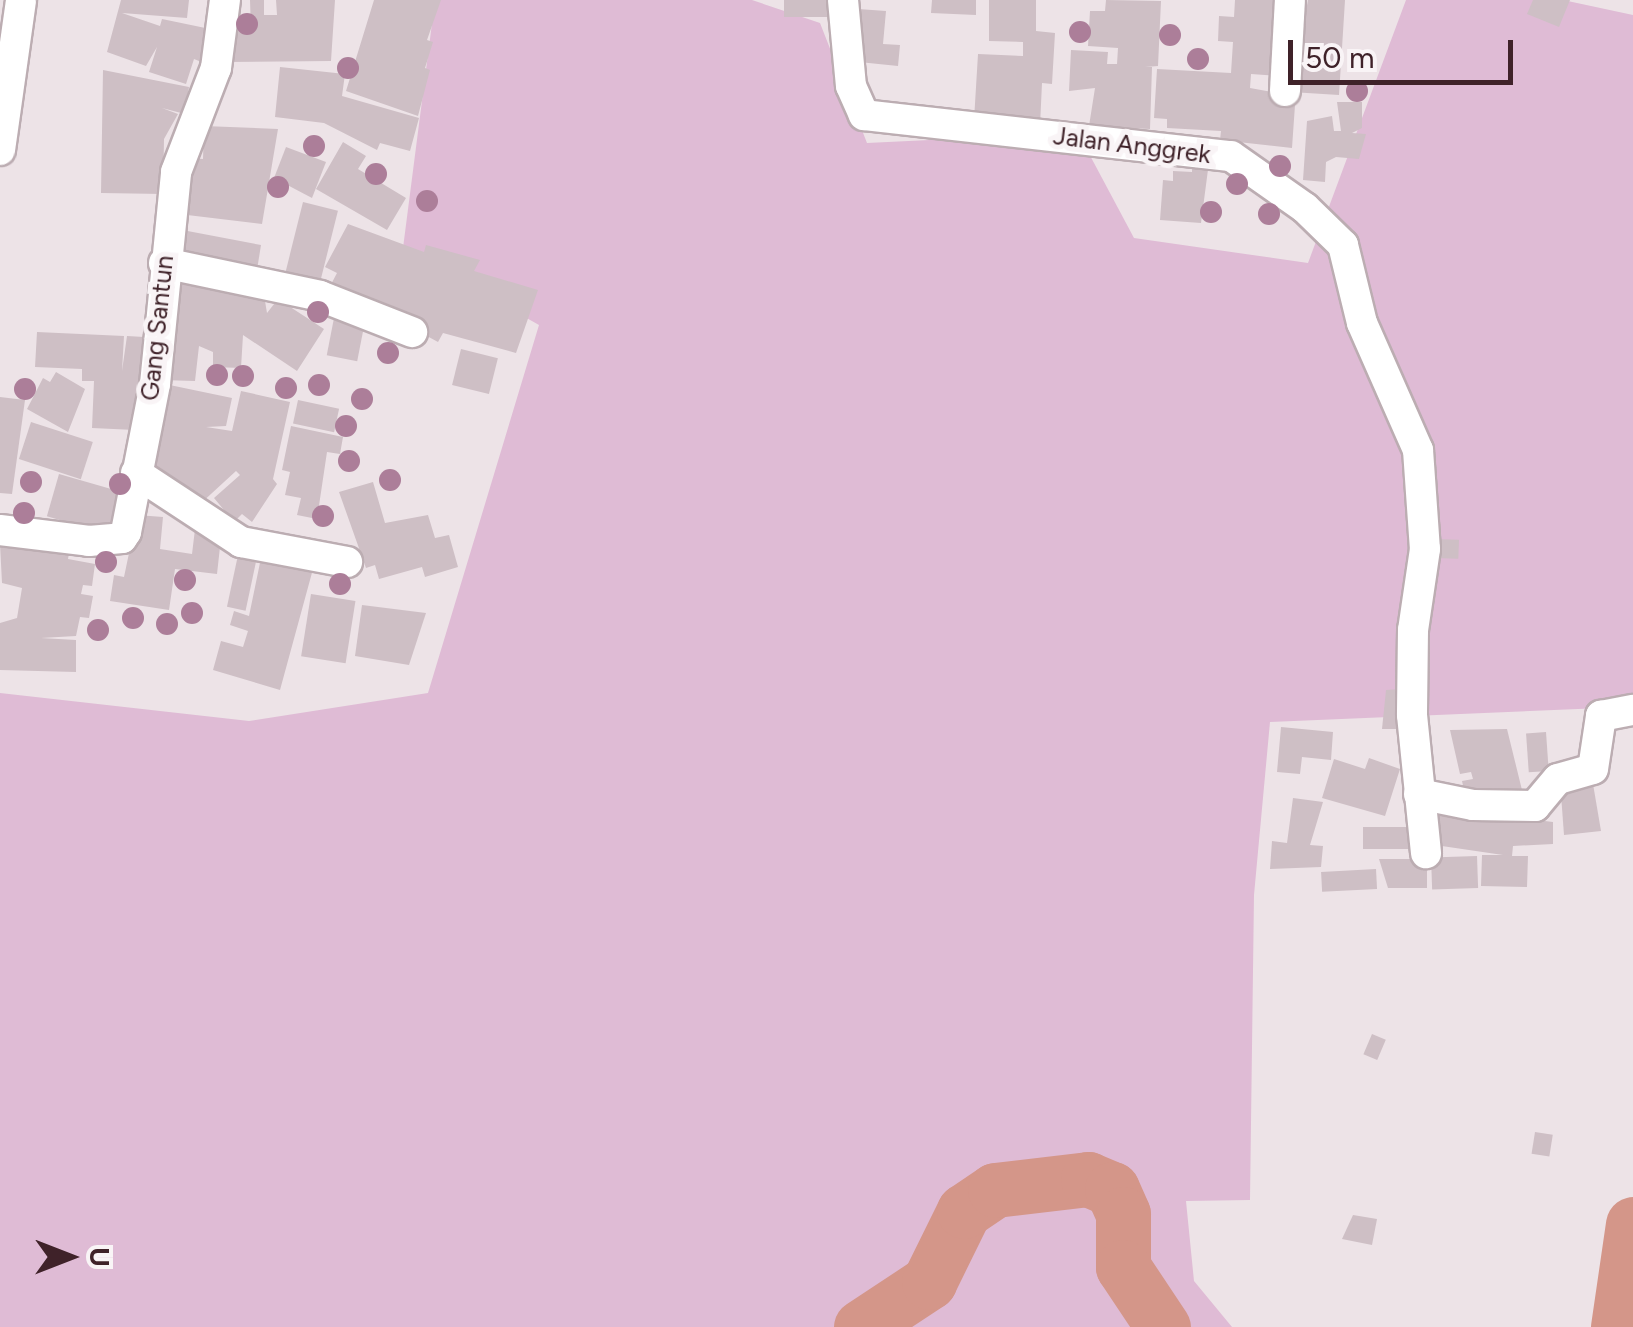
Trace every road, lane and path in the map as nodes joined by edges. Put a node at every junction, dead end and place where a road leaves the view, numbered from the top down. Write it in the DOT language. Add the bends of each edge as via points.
graph roads {
  1 [pos="21,0"];
  2 [pos="225,0"];
  3 [pos="842,0"];
  4 [pos="1290,0"];
  5 [pos="1285,91"];
  6 [pos="0,150"];
  7 [pos="164,263"];
  8 [pos="412,332"];
  9 [pos="136,473"];
  10 [pos="0,530"];
  11 [pos="347,562"];
  12 [pos="1633,710"];
  13 [pos="1419,794"];
  14 [pos="1426,853"];
  1 -- 6 [label="street"];
  2 -- 7 [label="street, Gang Santun" via="218,62 176,172"];
  3 -- 13 [label="street, Jalan Anggrek" via="851,86 864,114 1231,156 1338,237 1362,323 1418,450 1425,549 1412,686"];
  4 -- 5 [label="street"];
  7 -- 8 [label="street" via="320,296"];
  7 -- 9 [label="street, Gang Santun" via="155,384"];
  9 -- 10 [label="street, Gang Santun" via="122,538 77,541"];
  9 -- 11 [label="street" via="241,542"];
  12 -- 13 [label="street" via="1601,716 1593,768 1558,779 1534,806 1472,805"];
  13 -- 14 [label="street"];
}
